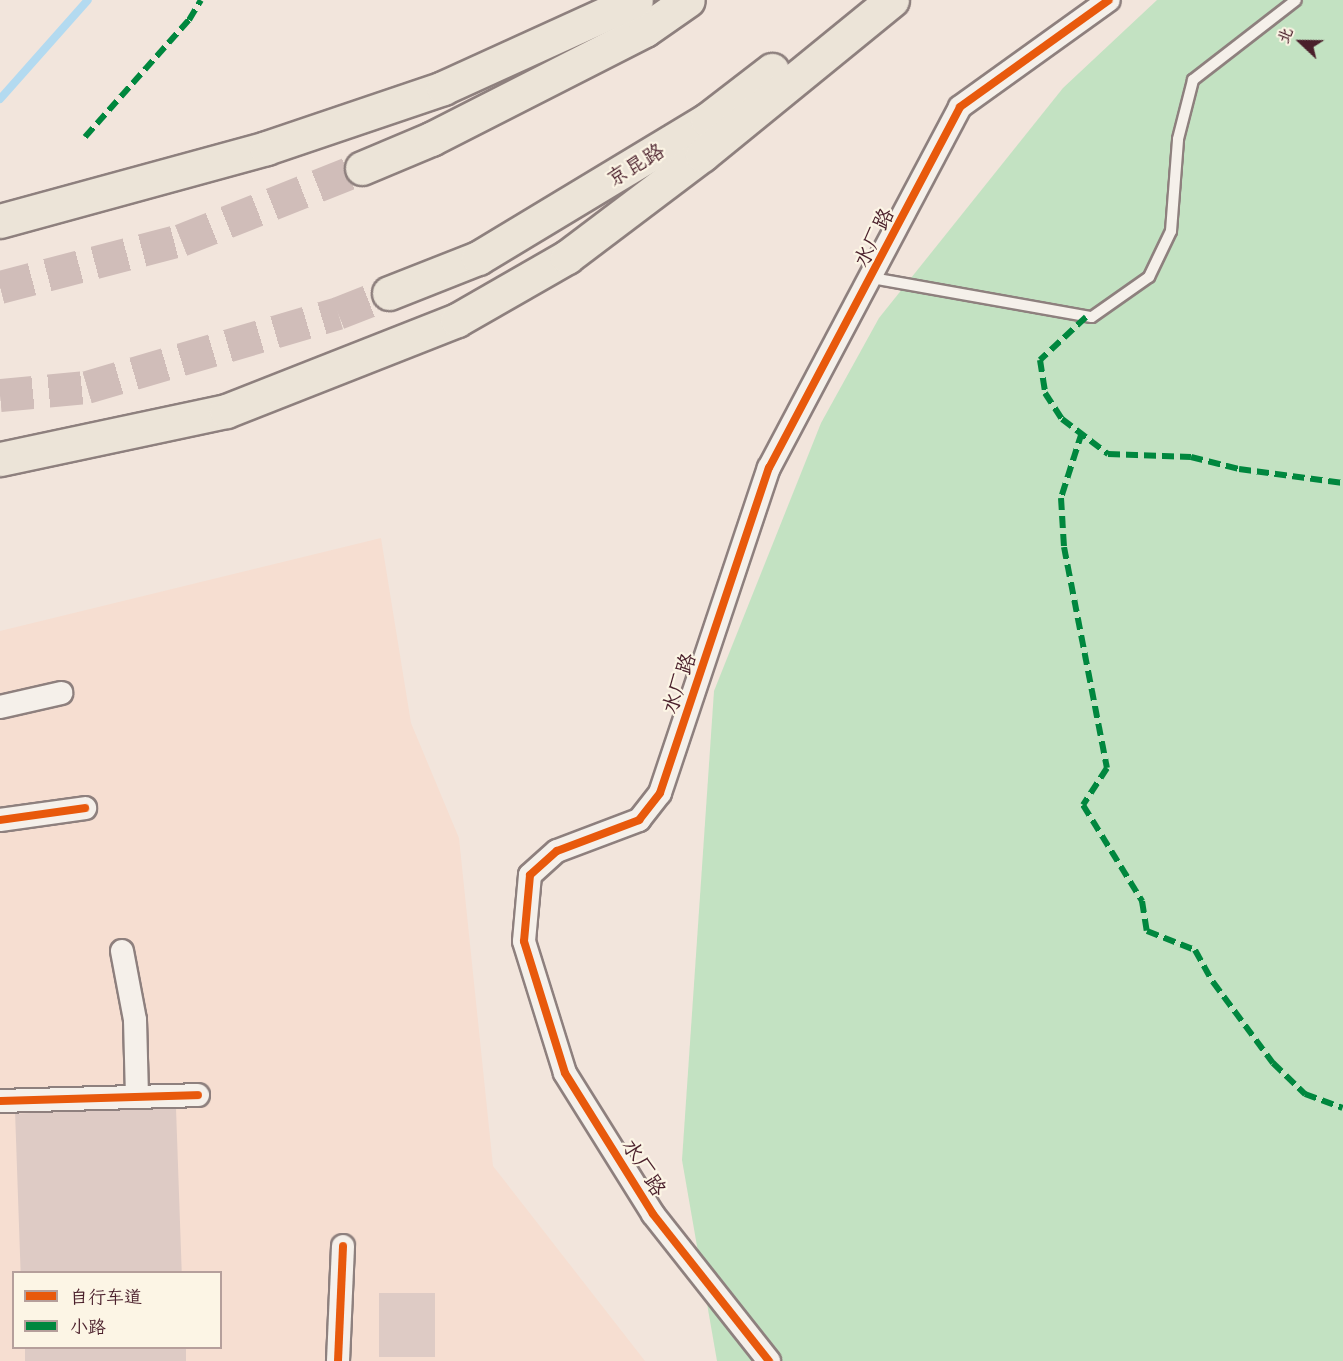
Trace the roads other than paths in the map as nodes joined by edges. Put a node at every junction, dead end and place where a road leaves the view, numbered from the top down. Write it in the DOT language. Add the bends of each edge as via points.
graph roads {
  1 [pos="636,0"];
  2 [pos="688,0"];
  3 [pos="861,0"];
  4 [pos="892,0"];
  5 [pos="1109,0"];
  6 [pos="1296,0"];
  7 [pos="362,168"];
  8 [pos="0,221"];
  9 [pos="872,279"];
  10 [pos="389,293"];
  11 [pos="0,459"];
  12 [pos="61,693"];
  13 [pos="0,707"];
  14 [pos="85,808"];
  15 [pos="0,820"];
  16 [pos="122,951"];
  17 [pos="198,1095"];
  18 [pos="137,1097"];
  19 [pos="0,1101"];
  20 [pos="343,1246"];
  21 [pos="338,1361"];
  22 [pos="769,1361"];
  1 -- 8 [label="highway" via="424,94 266,148"];
  2 -- 7 [label="highway" via="645,30 431,140"];
  3 -- 10 [label="highway, 京昆路" via="707,120 478,258"];
  4 -- 11 [label="highway" via="702,155 567,257 457,320 226,411"];
  5 -- 9 [label="street, 水厂路" via="960,107"];
  6 -- 9 [label="lane" via="1193,80 1178,139 1171,231 1149,277 1092,317"];
  9 -- 22 [label="street, 水厂路" via="769,468 660,793 639,820 557,851 530,875 524,941 565,1073 653,1214"];
  12 -- 13 [label="street"];
  14 -- 15 [label="street"];
  16 -- 18 [label="street" via="135,1020"];
  17 -- 18 [label="street"];
  18 -- 19 [label="street"];
  20 -- 21 [label="street"];
}
